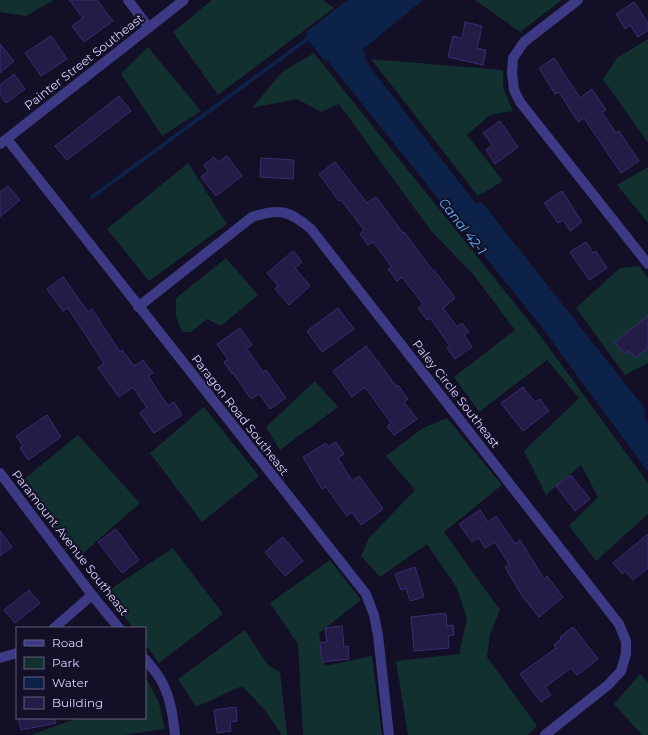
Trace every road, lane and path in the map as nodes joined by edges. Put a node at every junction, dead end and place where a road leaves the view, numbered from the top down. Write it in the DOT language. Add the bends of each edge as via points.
graph roads {
  1 [pos="128,0"];
  2 [pos="184,0"];
  3 [pos="578,0"];
  4 [pos="149,28"];
  5 [pos="3,142"];
  6 [pos="648,264"];
  7 [pos="138,307"];
  8 [pos="0,473"];
  9 [pos="92,595"];
  10 [pos="55,627"];
  11 [pos="118,627"];
  12 [pos="16,653"];
  13 [pos="0,658"];
  14 [pos="146,660"];
  15 [pos="175,735"];
  16 [pos="389,735"];
  17 [pos="545,735"];
  1 -- 4 [label="street"];
  2 -- 4 [label="street, Painter Street Southeast"];
  3 -- 6 [label="street" via="524,42 514,58 514,90 520,102"];
  4 -- 5 [label="street, Painter Street Southeast"];
  5 -- 7 [label="street, Paragon Road Southeast"];
  7 -- 16 [label="street, Paragon Road Southeast" via="366,594 378,635"];
  7 -- 17 [label="street, Paley Circle Southeast" via="252,217 280,212 297,217 311,229 619,624 626,641 626,654 621,671 608,685"];
  8 -- 9 [label="street, Paramount Avenue Southeast"];
  9 -- 10 [label="street"];
  9 -- 11 [label="street, Paramount Avenue Southeast"];
  12 -- 13 [label="street"];
  14 -- 15 [label="street" via="159,676 167,693"];
}
